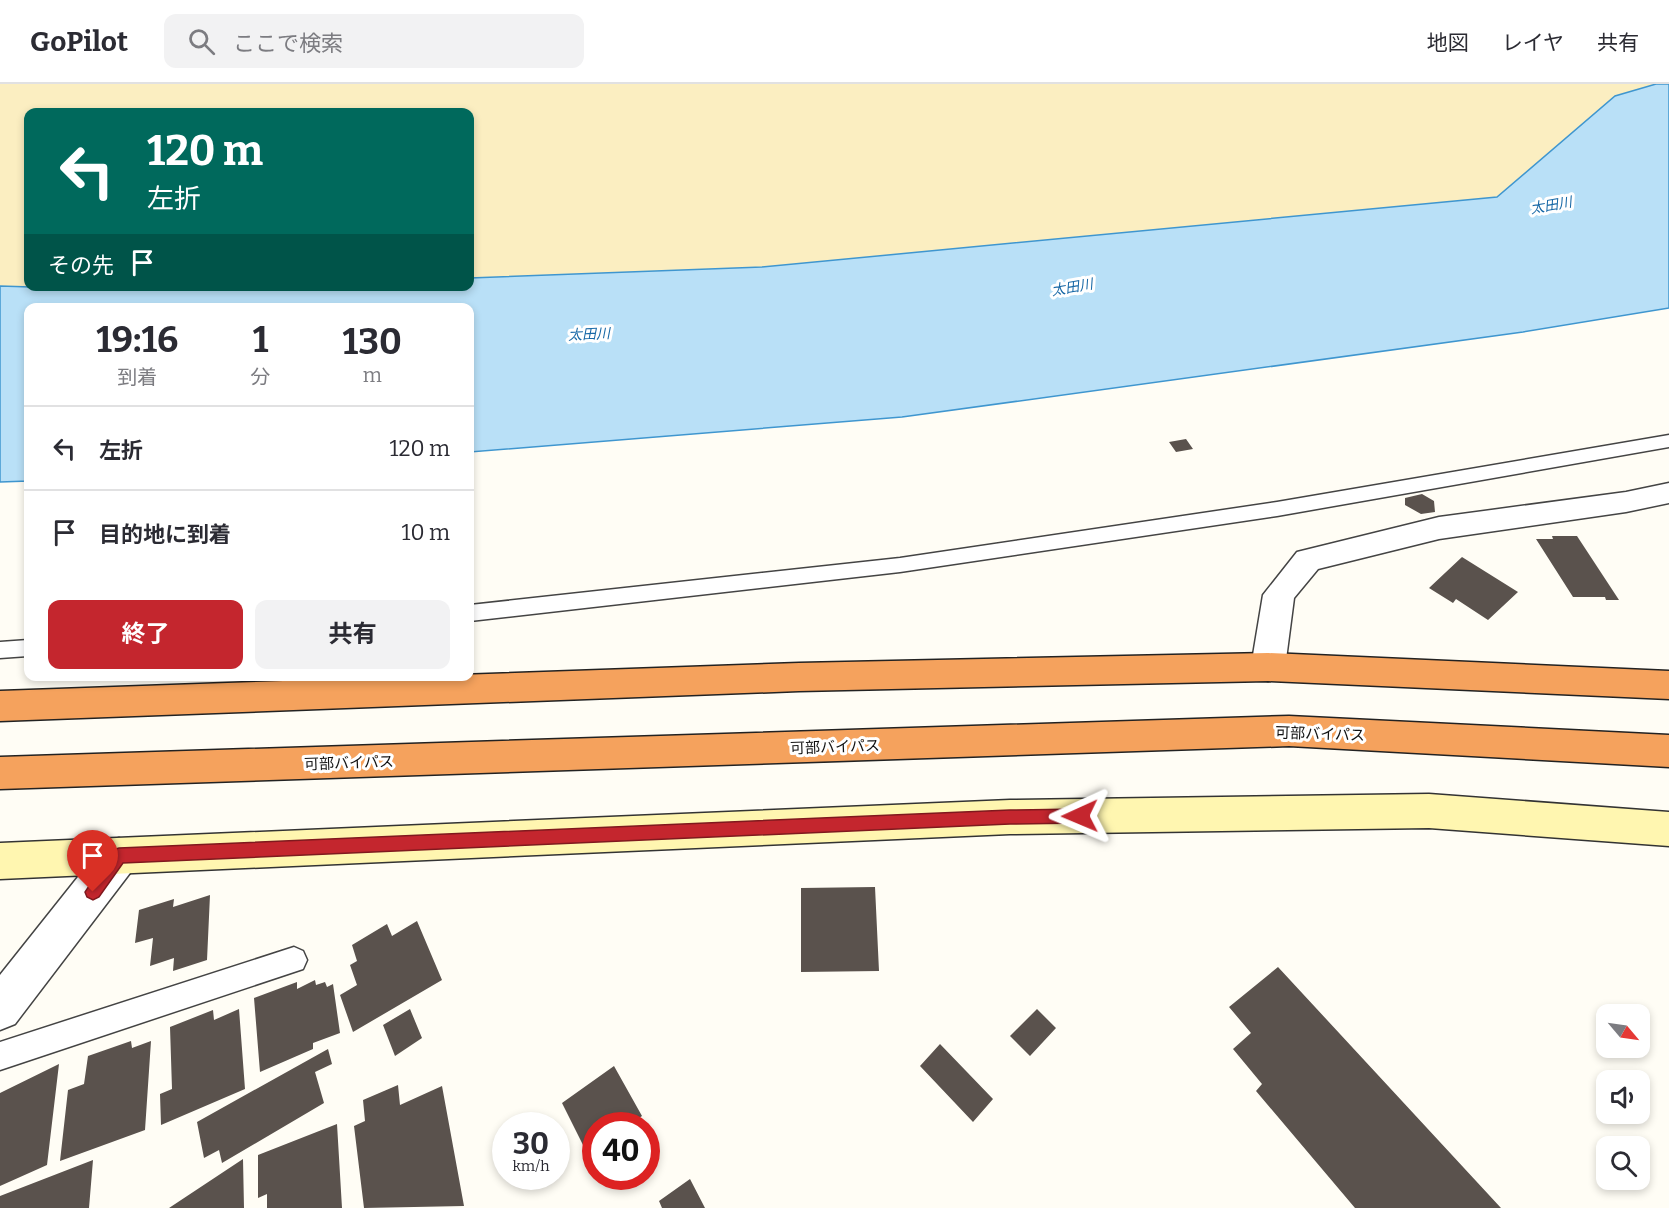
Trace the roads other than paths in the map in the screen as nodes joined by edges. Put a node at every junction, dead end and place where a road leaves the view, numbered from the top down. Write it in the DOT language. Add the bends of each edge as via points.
graph roads {
  1 [pos="1669,441"];
  2 [pos="1669,493"];
  3 [pos="474,613"];
  4 [pos="24,648"];
  5 [pos="0,650"];
  6 [pos="1268,667"];
  7 [pos="1669,685"];
  8 [pos="0,706"];
  9 [pos="1669,752"];
  10 [pos="0,773"];
  11 [pos="1669,829"];
  12 [pos="119,855"];
  13 [pos="0,861"];
  14 [pos="294,960"];
  15 [pos="0,1009"];
  16 [pos="0,1056"];
  1 -- 3 [label="lane" via="1277,509 912,563"];
  2 -- 6 [label="street" via="1439,528 1308,560 1279,595"];
  4 -- 5 [label="lane"];
  6 -- 7 [label="highway"];
  6 -- 8 [label="highway" via="799,677"];
  9 -- 10 [label="highway, 可部バイパス" via="1289,731"];
  11 -- 12 [label="street" via="1429,811 1010,817"];
  12 -- 13 [label="street"];
  12 -- 15 [label="street"];
  14 -- 16 [label="lane"];
}
